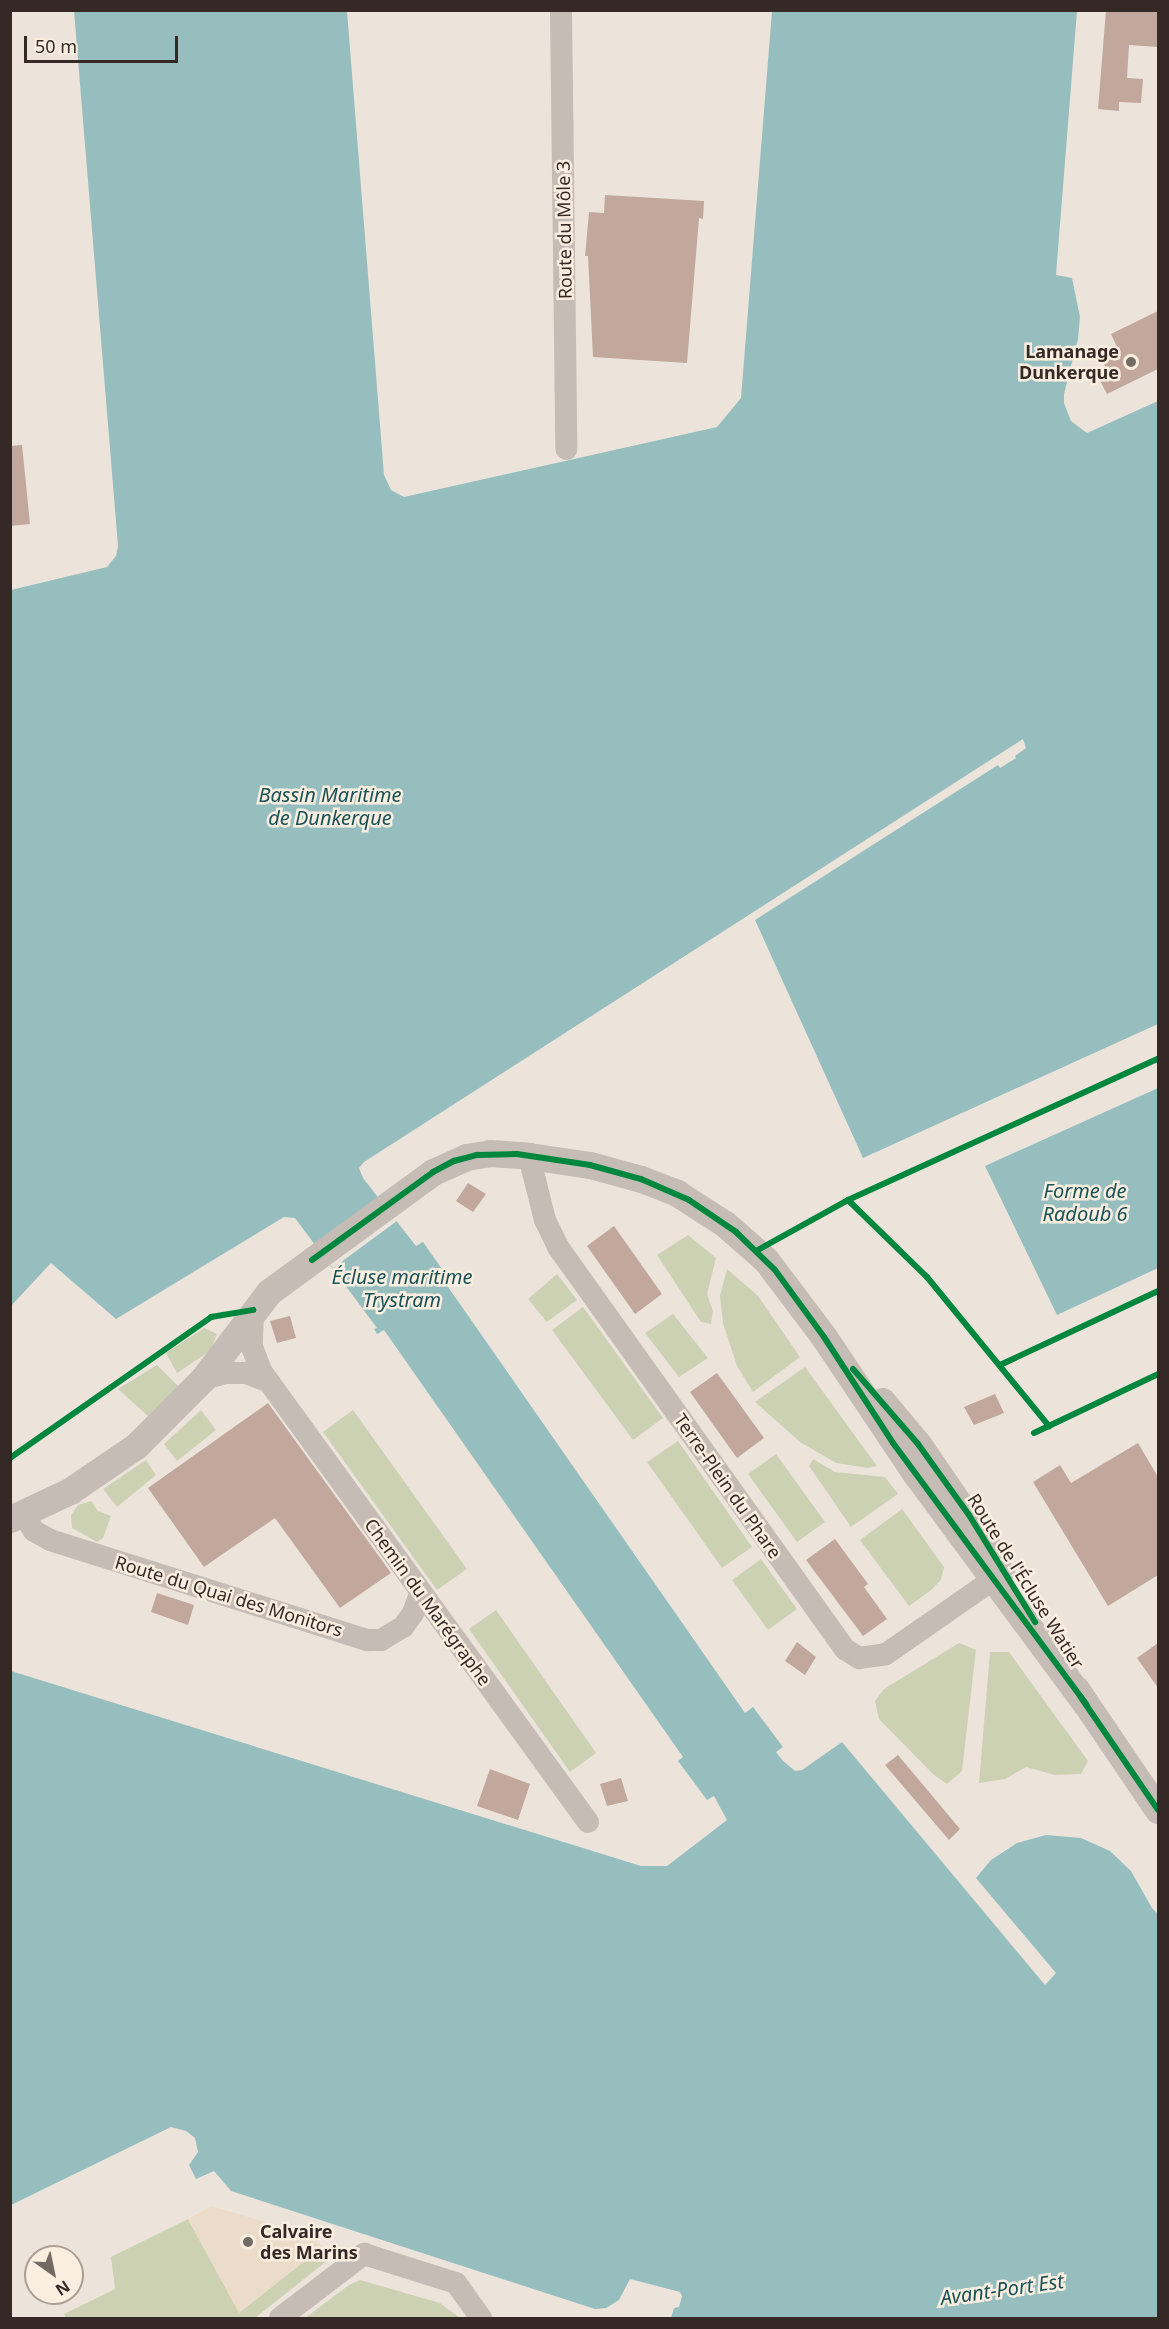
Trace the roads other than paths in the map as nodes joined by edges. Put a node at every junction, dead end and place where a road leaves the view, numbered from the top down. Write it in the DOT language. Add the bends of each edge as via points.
graph roads {
  1 [pos="561,10"];
  2 [pos="566,449"];
  3 [pos="529,1156"];
  4 [pos="254,1310"];
  5 [pos="203,1379"];
  6 [pos="269,1382"];
  7 [pos="17,1517"];
  8 [pos="998,1576"];
  9 [pos="421,1591"];
  10 [pos="1158,1810"];
  11 [pos="588,1822"];
  12 [pos="280,2319"];
  13 [pos="481,2319"];
  1 -- 2 [label="street, Route du Môle 3"];
  3 -- 4 [label="street, Route de l'Écluse Watier" via="466,1157 433,1172 275,1288"];
  3 -- 8 [label="street, Route de l'Écluse Watier" via="623,1173 665,1188 695,1203 766,1260 824,1337 908,1430 969,1515"];
  3 -- 8 [label="street, Terre-Plein du Phare" via="545,1220 558,1246 845,1649 859,1658 878,1658"];
  4 -- 5 [label="street, Route de l'Écluse Watier"];
  4 -- 6 [label="street, Chemin du Marégraphe" via="252,1347"];
  5 -- 6 [label="street" via="246,1373"];
  5 -- 7 [label="street, Route de l'Écluse Watier" via="123,1456 70,1491"];
  6 -- 9 [label="street, Chemin du Marégraphe"];
  7 -- 9 [label="street, Route du Quai des Monitors" via="50,1540 368,1640 381,1640 403,1627"];
  8 -- 10 [label="street, Route de l'Écluse Watier"];
  9 -- 11 [label="street, Chemin du Marégraphe"];
  12 -- 13 [label="street" via="364,2253 456,2283"];
}
